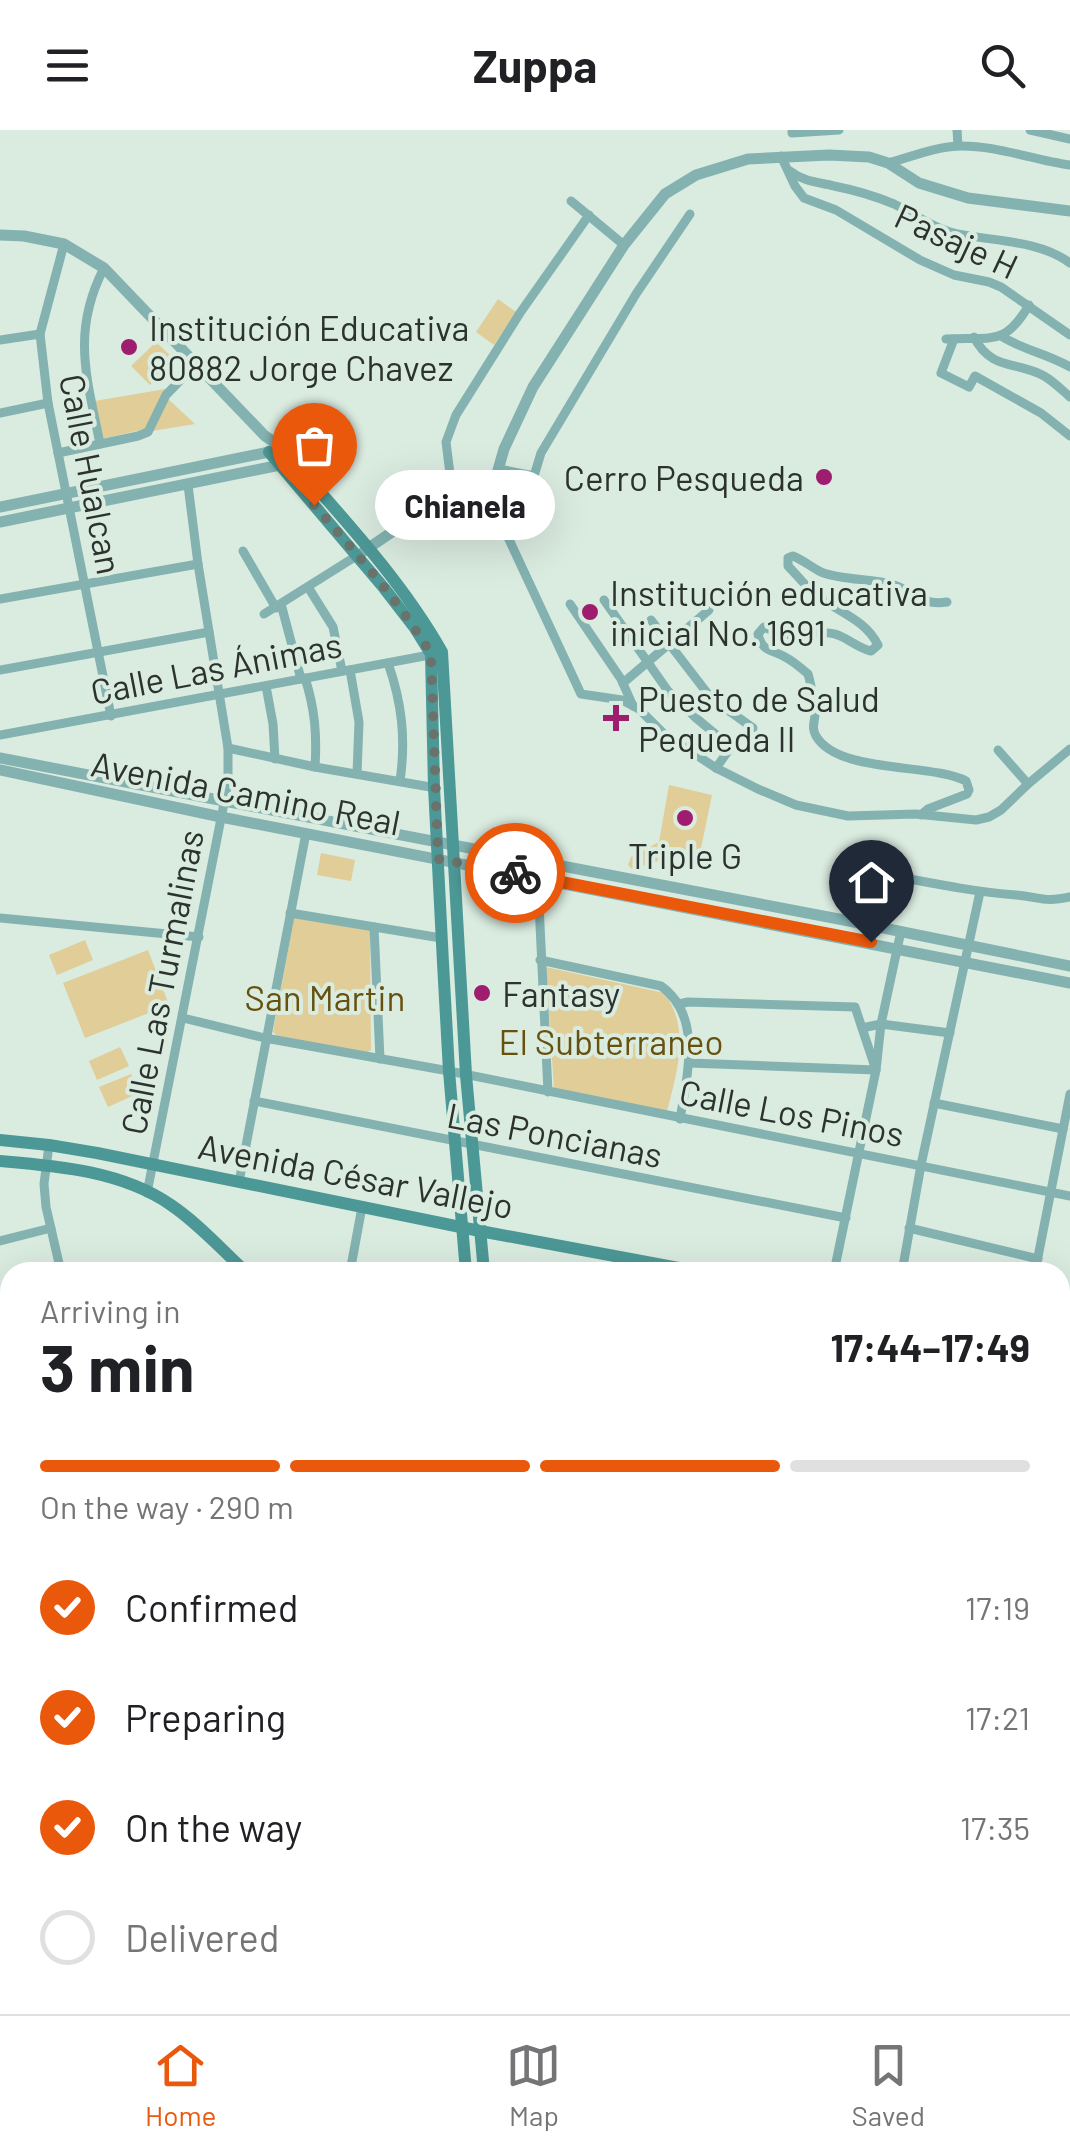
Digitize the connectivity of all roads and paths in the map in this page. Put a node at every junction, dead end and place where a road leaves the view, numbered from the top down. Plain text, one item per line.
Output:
1 (792, 130) edge
2 (839, 130) edge
3 (958, 130) edge
4 (1030, 130) edge
5 (1070, 139) edge
6 (958, 146) junction
7 (782, 156) junction
8 (888, 163) junction
9 (1070, 164) edge
10 (788, 169) junction
11 (571, 201) dead end
12 (1070, 211) edge
13 (690, 214) dead end
14 (588, 215) junction
15 (0, 235) edge
16 (64, 244) junction
17 (624, 245) junction
18 (1070, 263) edge
19 (104, 268) junction
20 (1029, 304) junction
21 (40, 334) junction
22 (1070, 335) edge
23 (1001, 336) junction
24 (974, 338) junction
25 (0, 340) edge
26 (196, 364) junction
27 (1070, 367) edge
28 (1070, 397) edge
29 (48, 403) junction
30 (0, 413) edge
31 (1070, 436) edge
32 (100, 444) junction
33 (274, 449) junction
34 (58, 453) junction
35 (285, 461) junction
36 (498, 473) junction
37 (188, 485) junction
38 (455, 493) junction
39 (66, 494) junction
40 (0, 507) edge
41 (70, 508) junction
42 (0, 522) edge
43 (243, 551) dead end
44 (362, 552) junction
45 (198, 564) junction
46 (84, 582) junction
47 (308, 587) junction
48 (0, 599) edge
49 (604, 600) dead end
50 (946, 602) dead end
51 (570, 604) dead end
52 (278, 606) junction
53 (709, 610) dead end
54 (264, 614) dead end
55 (652, 620) dead end
56 (209, 632) junction
57 (670, 645) junction
58 (99, 652) junction
59 (437, 653) junction
60 (388, 662) junction
61 (648, 664) junction
62 (0, 670) edge
63 (346, 671) junction
64 (303, 679) junction
65 (623, 683) junction
66 (266, 686) junction
67 (220, 694) junction
68 (633, 706) junction
69 (111, 716) junction
70 (753, 728) dead end
71 (0, 735) edge
72 (228, 748) junction
73 (1070, 749) edge
74 (998, 750) dead end
75 (0, 758) edge
76 (276, 759) junction
77 (314, 767) junction
78 (716, 768) junction
79 (0, 770) edge
80 (357, 774) junction
81 (400, 782) junction
82 (1028, 784) junction
83 (434, 787) junction
84 (451, 790) junction
85 (224, 802) junction
86 (921, 814) junction
87 (220, 816) junction
88 (306, 833) junction
89 (437, 842) junction
90 (454, 846) junction
91 (438, 859) junction
92 (456, 862) junction
93 (538, 862) junction
94 (537, 878) junction
95 (980, 892) junction
96 (1070, 897) edge
97 (290, 913) junction
98 (0, 918) edge
99 (849, 921) junction
100 (374, 927) junction
101 (901, 931) junction
102 (199, 937) junction
103 (441, 938) junction
104 (970, 945) junction
105 (898, 948) junction
106 (540, 960) junction
107 (442, 963) junction
108 (460, 963) junction
109 (964, 963) junction
110 (1070, 966) edge
111 (1070, 983) edge
112 (678, 1004) junction
113 (182, 1018) junction
114 (881, 1024) junction
115 (862, 1028) junction
116 (950, 1033) junction
117 (265, 1038) junction
118 (380, 1059) junction
119 (689, 1063) junction
120 (876, 1070) junction
121 (449, 1071) junction
122 (466, 1075) junction
123 (548, 1092) junction
124 (1070, 1094) edge
125 (254, 1101) junction
126 (934, 1104) junction
127 (680, 1119) junction
128 (1063, 1129) junction
129 (0, 1140) edge
130 (455, 1142) junction
131 (49, 1145) junction
132 (472, 1146) junction
133 (859, 1153) junction
134 (0, 1161) edge
135 (154, 1164) junction
136 (46, 1165) junction
137 (920, 1165) junction
138 (238, 1182) junction
139 (148, 1192) junction
140 (1050, 1192) junction
141 (1070, 1196) edge
142 (362, 1207) junction
143 (846, 1218) junction
144 (51, 1228) junction
145 (463, 1228) junction
146 (910, 1228) junction
147 (480, 1231) junction
148 (0, 1241) edge
149 (1038, 1259) junction
150 (59, 1262) edge
151 (235, 1262) edge
152 (352, 1262) edge
153 (465, 1262) edge
154 (483, 1262) edge
155 (646, 1262) edge
156 (836, 1262) edge
157 (904, 1262) edge
158 (1037, 1262) edge

1 - 2 street
3 - 6 street
4 - 5 street
6 - 8 street
6 - 9 street
7 - 8 street
7 - 10 street, Pasaje H
7 - 17 street
8 - 12 street
10 - 18 street
10 - 20 street, Pasaje H
11 - 14 street
13 - 36 street
14 - 17 street
14 - 38 street
15 - 16 street
16 - 19 street
16 - 21 street, Calle Hualcan
17 - 36 street
19 - 26 street
19 - 32 street
20 - 22 street, Pasaje H
20 - 23 street
21 - 25 street
21 - 29 street, Calle Hualcan
23 - 24 street
23 - 27 street
24 - 28 street
24 - 31 street
26 - 32 street
26 - 33 street
29 - 30 street
29 - 34 street, Calle Hualcan
32 - 34 street
33 - 35 main road
33 - 39 street
34 - 39 street, Calle Hualcan
35 - 37 street
35 - 44 main road
36 - 38 street
36 - 68 street
37 - 41 street
37 - 45 street, Calle Las Turmalinas
38 - 44 street
39 - 40 street
39 - 41 street, Calle Hualcan
41 - 42 street
41 - 46 street, Calle Hualcan
43 - 52 street
44 - 47 street
44 - 59 main road
45 - 46 street
45 - 56 street, Calle Las Turmalinas
46 - 48 street
46 - 58 street, Calle Hualcan
47 - 52 street
47 - 63 street
49 - 61 street
50 - 86 street
51 - 65 street
52 - 54 street
52 - 64 street
53 - 57 street
55 - 57 street
56 - 58 street
56 - 67 street, Calle Las Turmalinas
57 - 61 street
57 - 70 street
58 - 62 street
58 - 69 street, Calle Hualcan
59 - 60 street, Calle Las Ánimas
59 - 83 main road
59 - 84 main road
60 - 63 street, Calle Las Ánimas
60 - 81 street
61 - 65 street
61 - 78 street
63 - 64 street, Calle Las Ánimas
63 - 80 street
64 - 66 street, Calle Las Ánimas
64 - 77 street
65 - 68 street
66 - 67 street, Calle Las Ánimas
66 - 76 street
67 - 69 street, Calle Las Ánimas
67 - 72 street, Calle Las Turmalinas
68 - 78 street
69 - 71 street, Calle Las Ánimas
72 - 76 street
72 - 85 street, Calle Las Turmalinas
73 - 82 street
74 - 82 street
75 - 85 street, Avenida Camino Real
76 - 77 street
77 - 80 street
78 - 86 street
79 - 87 street, Avenida Camino Real
80 - 81 street
81 - 83 street
82 - 86 street
83 - 84 street
83 - 89 main road
84 - 90 main road
85 - 87 street, Calle Las Turmalinas
85 - 89 street, Avenida Camino Real
87 - 88 street, Avenida Camino Real
87 - 102 street, Calle Las Turmalinas
88 - 91 street, Avenida Camino Real
88 - 97 street
89 - 90 street, Avenida Camino Real
89 - 91 main road
90 - 92 main road
90 - 93 street, Avenida Camino Real
91 - 92 street, Avenida Camino Real
91 - 103 main road
92 - 94 street, Avenida Camino Real
92 - 108 main road
93 - 94 street
93 - 99 street, Avenida Camino Real
94 - 105 street, Avenida Camino Real
94 - 106 street
95 - 96 street
95 - 99 street
95 - 104 street
97 - 100 street
97 - 117 street
98 - 102 street
99 - 101 street, Avenida Camino Real
100 - 103 street
100 - 118 street
101 - 104 street, Avenida Camino Real
101 - 105 street
102 - 113 street, Calle Las Turmalinas
103 - 107 main road
104 - 109 street
104 - 110 street, Avenida Camino Real
105 - 109 street, Avenida Camino Real
105 - 114 street
106 - 112 street
106 - 123 street
107 - 108 main road
107 - 121 main road
108 - 122 main road
109 - 111 street, Avenida Camino Real
109 - 116 street
112 - 115 street
112 - 119 street
113 - 117 street, Calle Los Pinos
113 - 135 street, Calle Las Turmalinas
114 - 115 street
114 - 116 street
114 - 120 street
115 - 120 street
116 - 126 street
117 - 118 street, Calle Los Pinos
117 - 125 street
118 - 121 street, Calle Los Pinos
119 - 120 street
119 - 127 street
120 - 133 street
121 - 122 street, Calle Los Pinos
121 - 130 main road
122 - 123 street, Calle Los Pinos
122 - 132 main road
123 - 127 street, Calle Los Pinos
124 - 128 street
125 - 130 street, Las Poncianas
125 - 138 street
126 - 128 street
126 - 137 street
127 - 133 street, Calle Los Pinos
128 - 140 street
129 - 131 main road, Avenida César Vallejo
130 - 132 street, Las Poncianas
130 - 145 main road
131 - 135 main road, Avenida César Vallejo
131 - 136 street
132 - 143 street, Las Poncianas
132 - 147 main road
133 - 137 street, Calle Los Pinos
133 - 143 street
134 - 136 main road, Avenida César Vallejo
135 - 138 main road, Avenida César Vallejo
135 - 139 street, Calle Las Turmalinas
136 - 139 main road, Avenida César Vallejo
136 - 144 street
137 - 140 street, Calle Los Pinos
137 - 146 street
138 - 142 main road, Avenida César Vallejo
139 - 151 main road, Avenida César Vallejo
140 - 141 street, Calle Los Pinos
140 - 149 street
142 - 145 main road, Avenida César Vallejo
142 - 152 street
143 - 156 street
144 - 148 street
144 - 150 street
145 - 147 main road, Avenida César Vallejo
145 - 153 main road
146 - 149 street
146 - 157 street
147 - 154 main road
147 - 155 main road, Avenida César Vallejo
149 - 158 street

